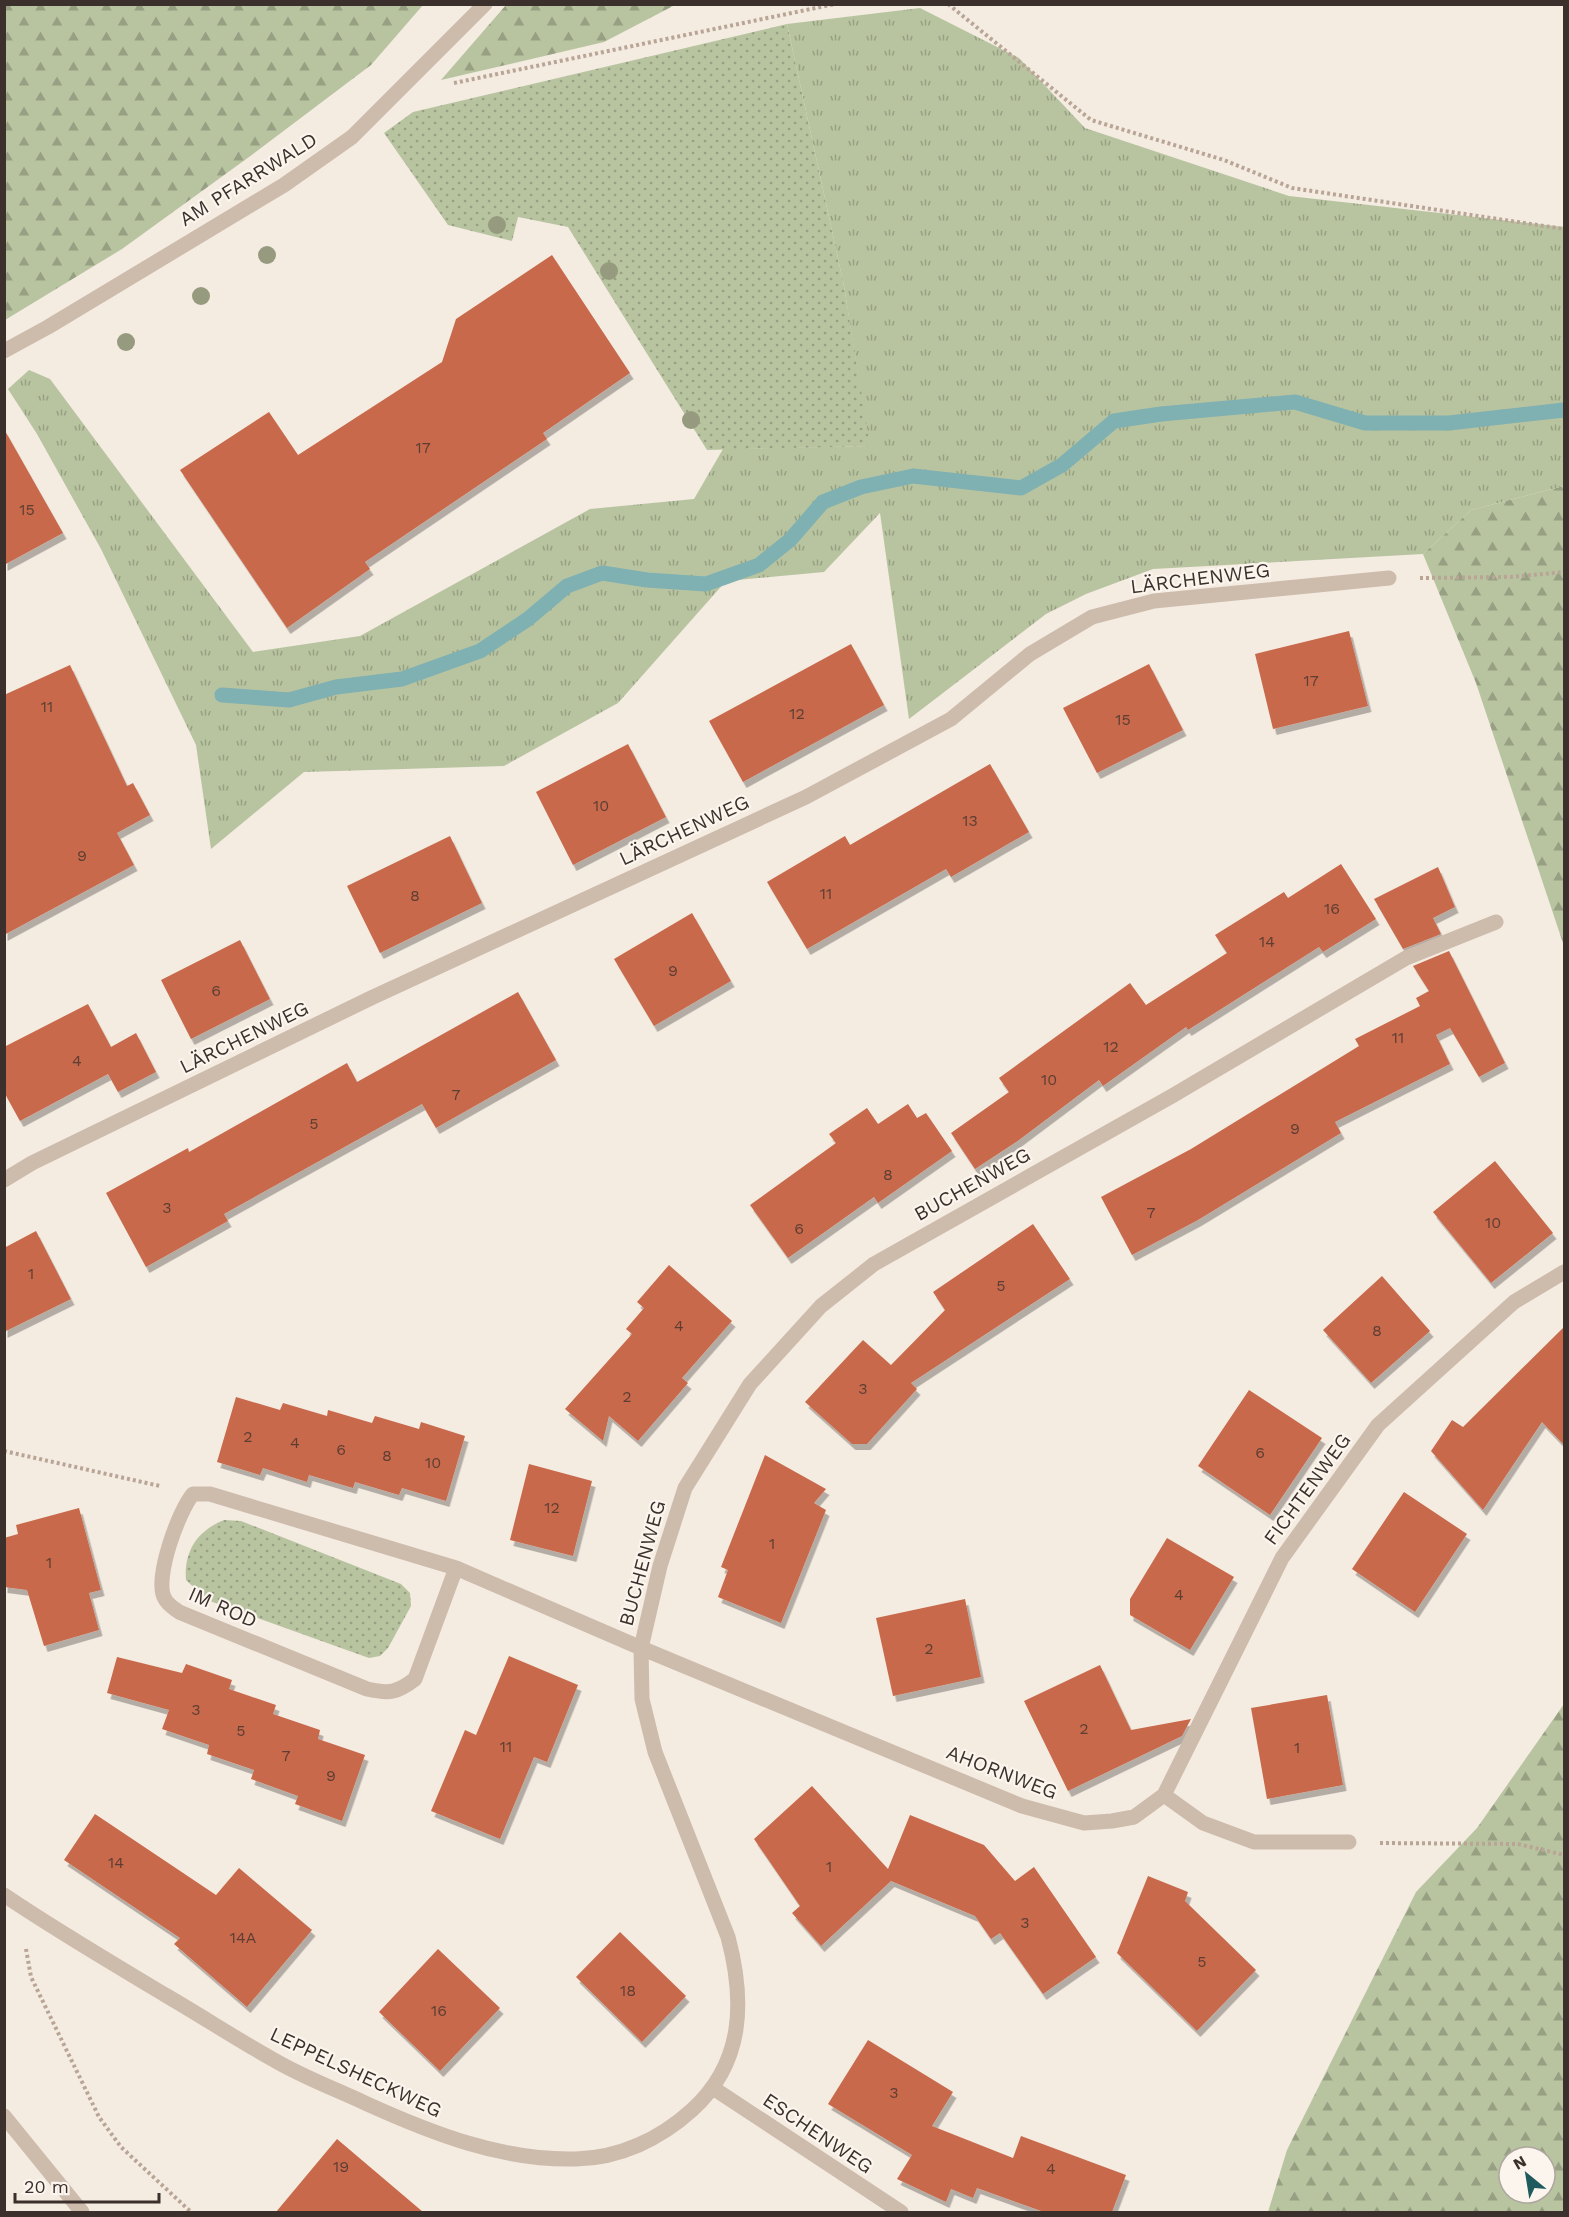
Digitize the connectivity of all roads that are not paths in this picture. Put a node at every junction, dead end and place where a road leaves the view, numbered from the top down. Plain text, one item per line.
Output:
1 (485, 4) edge
2 (4, 351) edge
3 (1389, 578) road end
4 (1496, 922) dead end
5 (4, 1180) edge
6 (1564, 1272) edge
7 (456, 1568) junction
8 (641, 1648) junction
9 (1164, 1795) junction
10 (1349, 1842) road end
11 (4, 1895) edge
12 (713, 2088) junction
13 (4, 2116) edge
14 (82, 2212) edge
15 (901, 2212) edge

1 - 2 street, AM PFARRWALD
3 - 5 street, LÄRCHENWEG
4 - 8 street, BUCHENWEG
6 - 9 street, FICHTENWEG
7 - 7 street, IM ROD
7 - 8 street
8 - 9 street, AHORNWEG
8 - 12 street, LEPPELSHECKWEG
9 - 10 street
11 - 12 street, LEPPELSHECKWEG
12 - 15 street, ESCHENWEG
13 - 14 street

